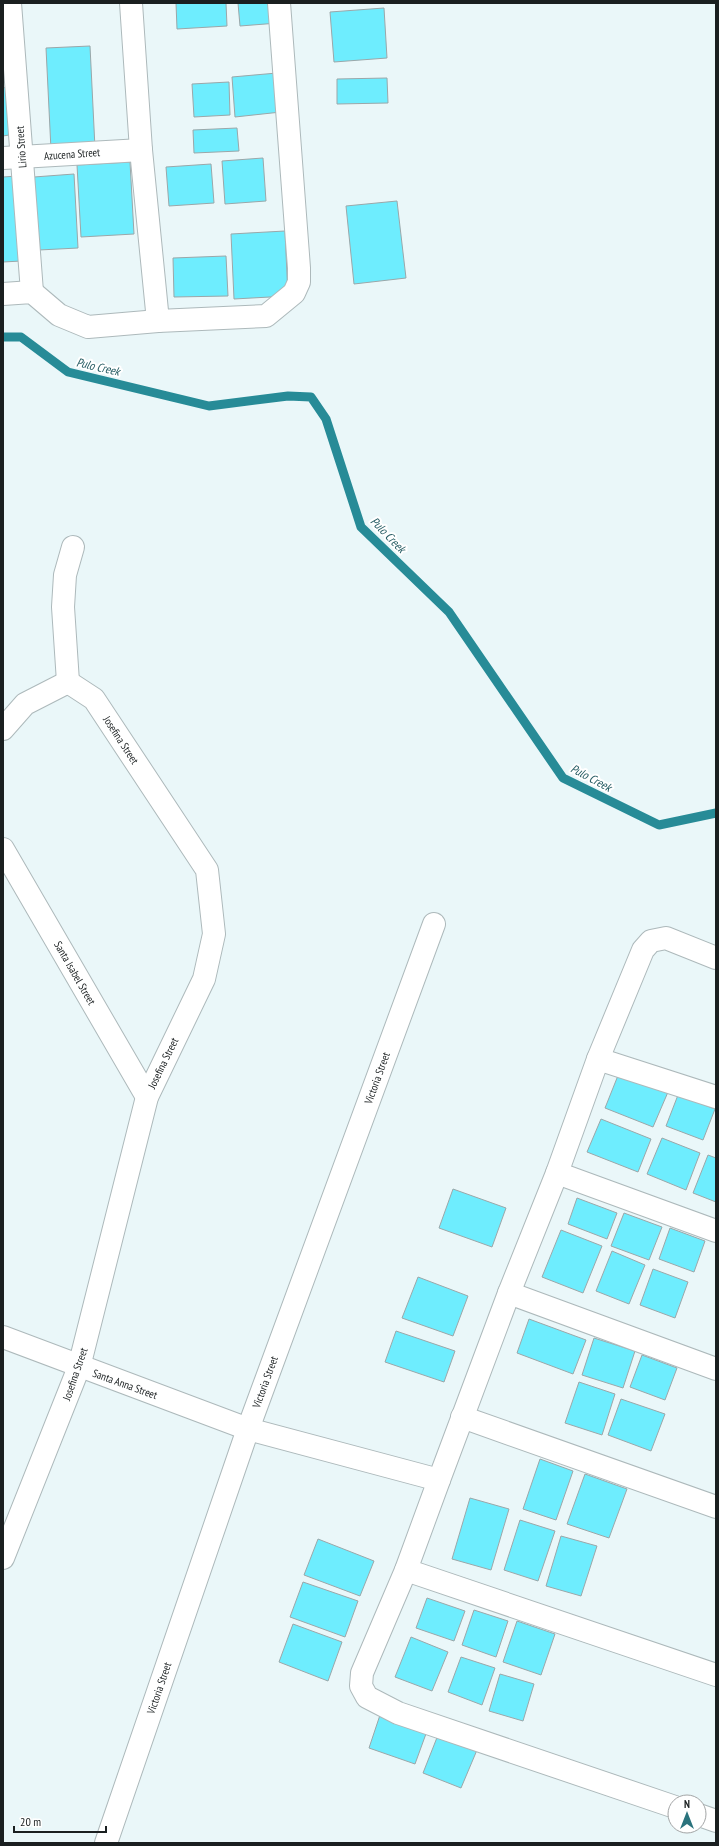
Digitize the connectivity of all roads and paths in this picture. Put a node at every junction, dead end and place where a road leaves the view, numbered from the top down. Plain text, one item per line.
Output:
1 (131, 3) edge
2 (279, 3) edge
3 (8, 10) edge
4 (141, 150) junction
5 (12, 158) edge
6 (32, 292) junction
7 (3, 294) edge
8 (158, 321) junction
9 (73, 547) dead end
10 (68, 682) junction
11 (3, 729) edge
12 (3, 850) edge
13 (434, 924) dead end
14 (716, 958) edge
15 (598, 1059) junction
16 (147, 1097) junction
17 (716, 1097) edge
18 (557, 1173) junction
19 (716, 1231) edge
20 (509, 1293) junction
21 (3, 1337) edge
22 (79, 1367) junction
23 (716, 1369) edge
24 (462, 1416) junction
25 (248, 1429) junction
26 (439, 1480) junction
27 (716, 1507) edge
28 (3, 1558) edge
29 (406, 1570) junction
30 (716, 1675) edge
31 (667, 1804) edge
32 (106, 1843) edge

1 - 4 street
2 - 8 street
3 - 5 street, Lirio Street
4 - 5 street, Azucena Street
4 - 8 street
5 - 6 street, Lirio Street
6 - 7 street
6 - 8 street
9 - 10 street
10 - 11 street
10 - 16 street, Josefina Street
12 - 16 street, Santa Isabel Street
13 - 25 street, Victoria Street
14 - 15 street
15 - 17 street
15 - 18 street
16 - 22 street, Josefina Street
18 - 19 street
18 - 20 street
20 - 23 street
20 - 24 street
21 - 22 street, Santa Anna Street
22 - 25 street, Santa Anna Street
22 - 28 street, Josefina Street
24 - 26 street
24 - 27 street
25 - 26 street, Santa Anna Street
25 - 32 street, Victoria Street
26 - 29 street
29 - 30 street
29 - 31 street

